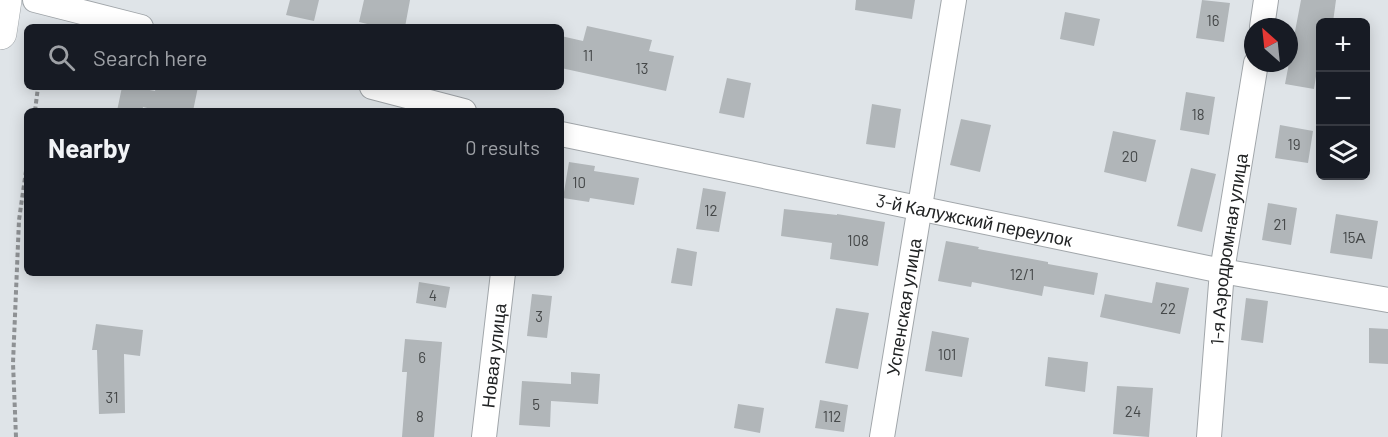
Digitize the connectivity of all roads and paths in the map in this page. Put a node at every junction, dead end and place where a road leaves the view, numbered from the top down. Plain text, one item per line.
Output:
1 (5, 0) edge
2 (35, 0) edge
3 (954, 0) edge
4 (1266, 0) edge
5 (1263, 18) edge
6 (129, 24) edge
7 (0, 33) edge
8 (1255, 72) edge
9 (38, 90) edge
10 (384, 90) edge
11 (35, 108) edge
12 (452, 108) edge
13 (564, 135) edge
14 (24, 185) edge
15 (920, 208) junction
16 (1222, 271) junction
17 (503, 276) edge
18 (1388, 300) edge
19 (16, 437) edge
20 (484, 437) edge
21 (882, 437) edge
22 (1209, 437) edge

1 - 7 main road
2 - 6 street
3 - 15 street, Успенская улица
4 - 5 street
8 - 16 street, 1-я Аэродромная улица
9 - 11 path
10 - 12 street
13 - 15 street, 3-й Калужский переулок
14 - 19 path
15 - 16 street, 3-й Калужский переулок
15 - 21 street, Успенская улица
16 - 18 street, 3-й Калужский переулок
16 - 22 street, 1-я Аэродромная улица
17 - 20 street, Новая улица

